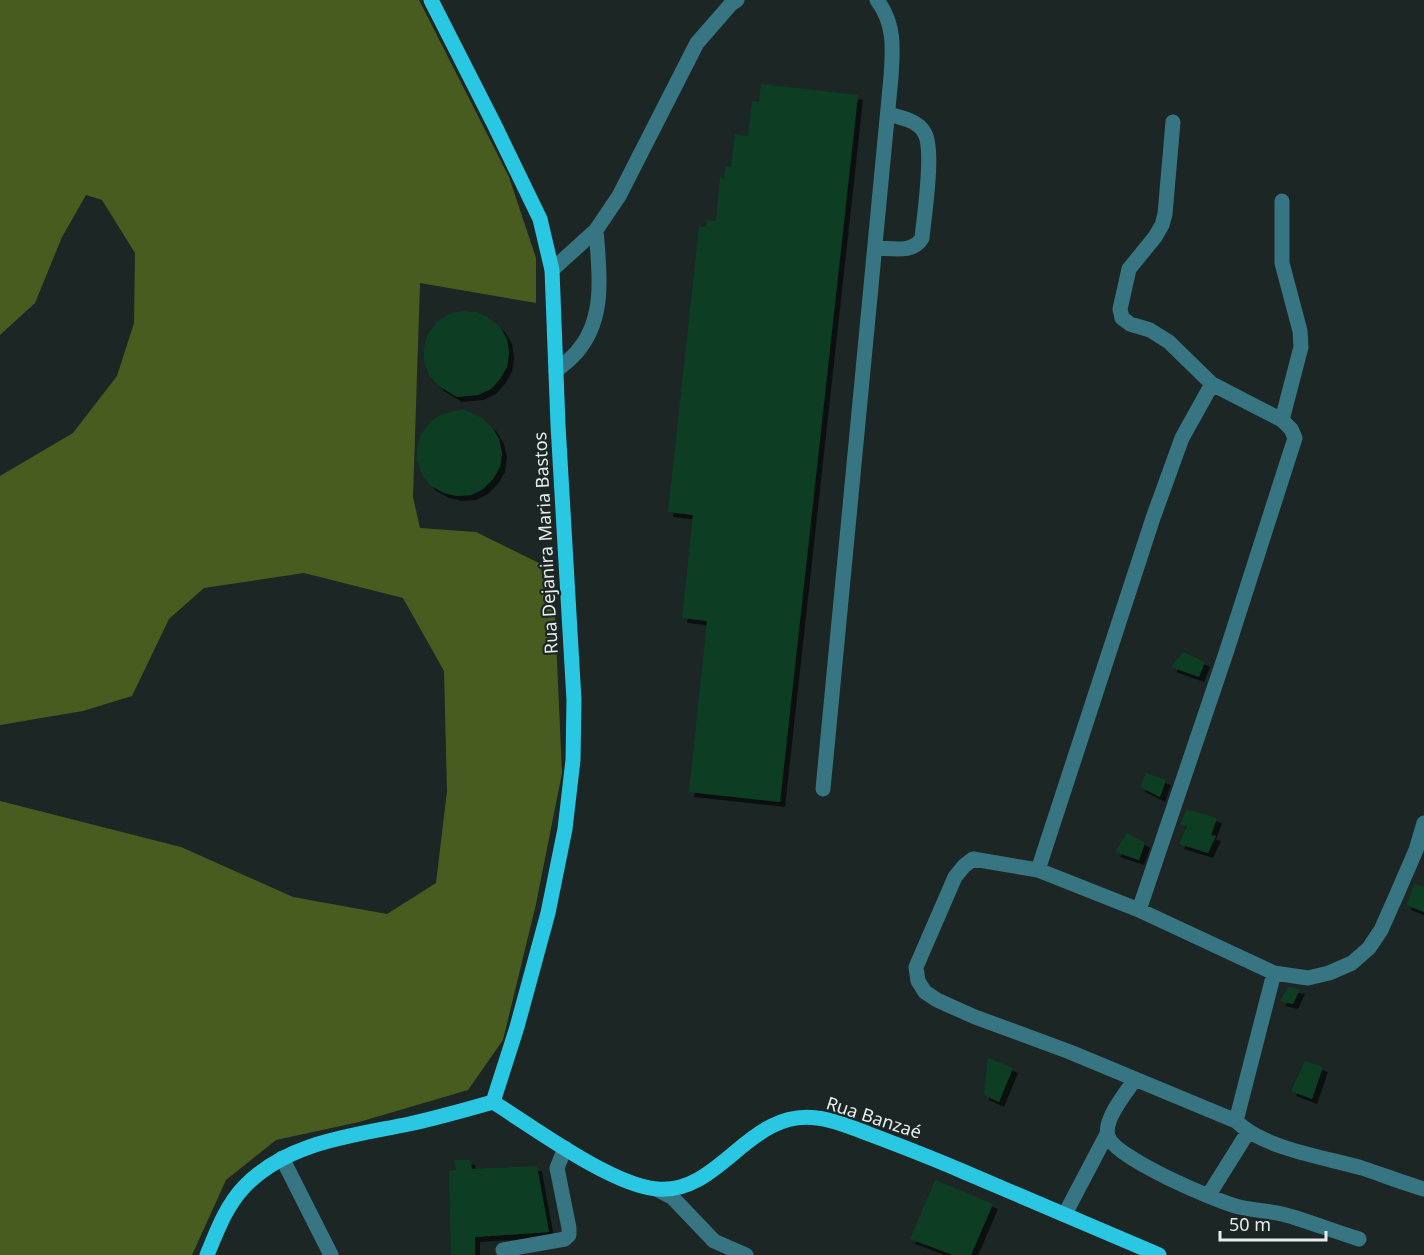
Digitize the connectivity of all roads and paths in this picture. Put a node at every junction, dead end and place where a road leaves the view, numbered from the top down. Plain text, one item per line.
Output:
1 (431, 0) edge
2 (737, 0) edge
3 (877, 0) edge
4 (888, 114) junction
5 (1173, 122) dead end
6 (1282, 201) dead end
7 (596, 230) junction
8 (875, 248) junction
9 (552, 270) junction
10 (556, 371) junction
11 (1212, 384) junction
12 (1282, 420) junction
13 (823, 789) dead end
14 (1424, 823) edge
15 (1420, 852) edge
16 (1038, 870) junction
17 (1139, 910) junction
18 (1274, 973) junction
19 (1135, 1079) junction
20 (493, 1102) junction
21 (1236, 1121) junction
22 (1248, 1132) junction
23 (1107, 1134) junction
24 (565, 1148) junction
25 (282, 1158) junction
26 (1424, 1189) edge
27 (658, 1190) junction
28 (1208, 1196) junction
29 (1065, 1214) junction
30 (1359, 1239) dead end
31 (717, 1248) edge
32 (503, 1250) dead end
33 (207, 1255) edge
34 (331, 1255) edge
35 (746, 1255) edge
36 (1159, 1255) edge

1 - 9 main road, Rua Dejanira Maria Bastos
2 - 7 street
3 - 4 street
4 - 8 street
4 - 8 street
5 - 11 street
6 - 12 street
7 - 9 street
7 - 10 street
8 - 13 street
9 - 10 main road, Rua Dejanira Maria Bastos
10 - 20 main road, Rua Dejanira Maria Bastos
11 - 12 street
11 - 16 street
12 - 17 street
14 - 15 street
15 - 18 street
16 - 17 street
16 - 19 street
17 - 18 street
18 - 21 street
19 - 21 street
19 - 23 street
20 - 24 main road, Rua Banzaé
20 - 25 main road
21 - 22 street
22 - 26 street
22 - 28 street
23 - 28 street
23 - 29 street
24 - 27 main road, Rua Banzaé
24 - 32 street
25 - 33 main road
25 - 34 street
27 - 29 main road, Rua Banzaé
27 - 31 street
28 - 30 street
29 - 36 main road, Rua Banzaé
31 - 35 street

